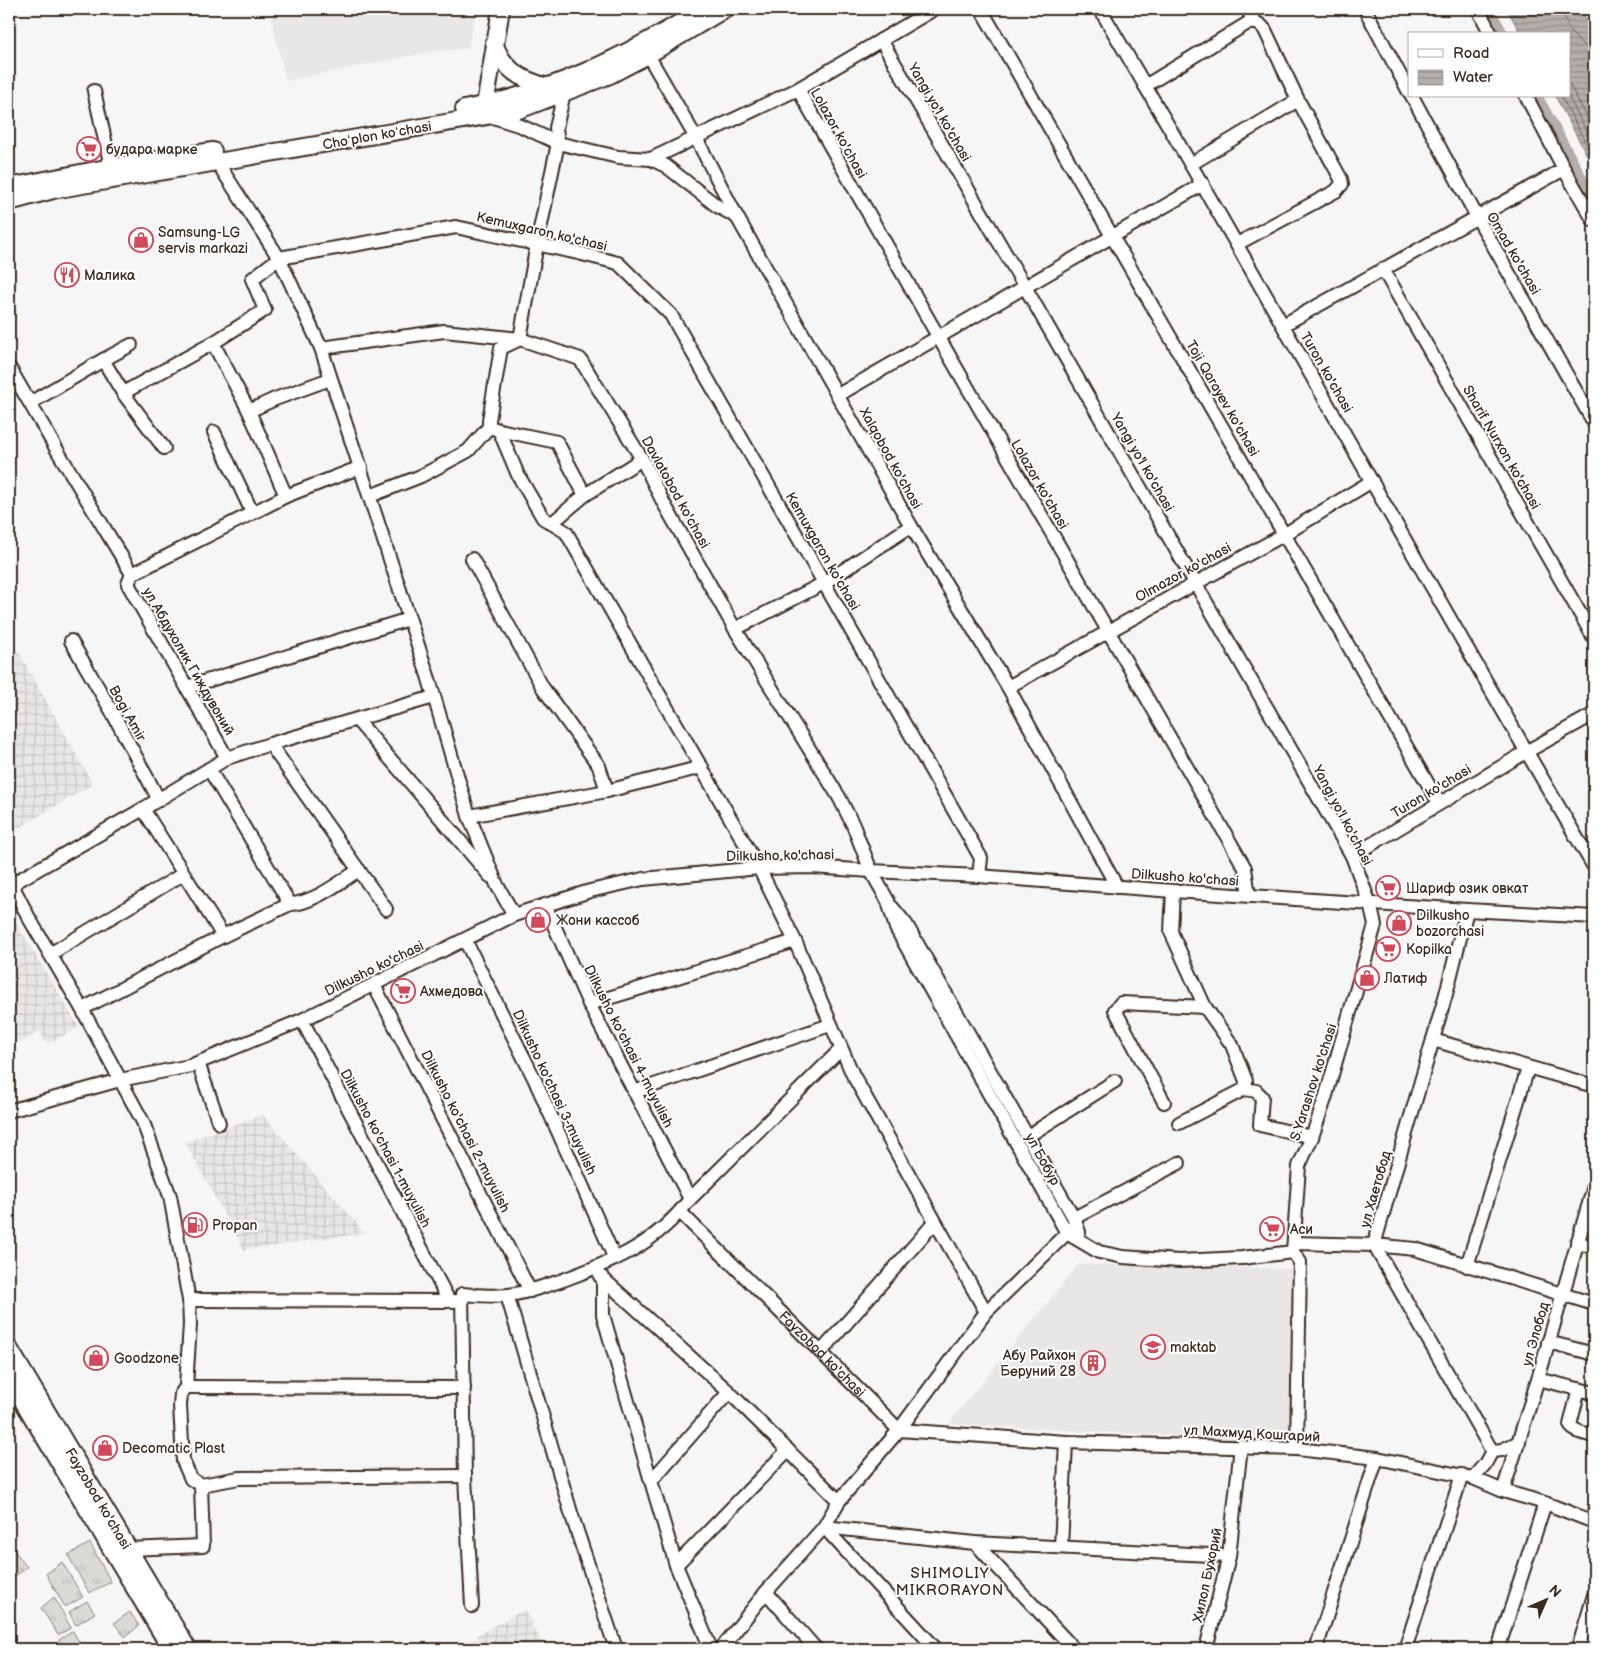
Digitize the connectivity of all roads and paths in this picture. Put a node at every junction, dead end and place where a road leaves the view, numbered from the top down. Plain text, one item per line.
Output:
1 (501, 9) edge
2 (703, 9) edge
3 (725, 9) edge
4 (934, 9) edge
5 (980, 9) edge
6 (1100, 9) edge
7 (1247, 9) edge
8 (1365, 9) edge
9 (1478, 9) edge
10 (1255, 22) junction
11 (1491, 32) edge
12 (881, 40) junction
13 (494, 42) junction
14 (648, 55) junction
15 (1145, 86) junction
16 (548, 87) junction
17 (798, 89) junction
18 (1408, 90) edge
19 (94, 92) dead end
20 (564, 93) junction
21 (1413, 98) edge
22 (1527, 98) edge
23 (1298, 100) junction
24 (487, 111) junction
25 (696, 138) junction
26 (558, 143) junction
27 (651, 159) junction
28 (217, 162) junction
29 (1191, 164) junction
30 (111, 168) junction
31 (1564, 169) junction
32 (1203, 184) junction
33 (9, 187) edge
34 (9, 202) edge
35 (737, 217) junction
36 (1476, 217) junction
37 (1594, 221) edge
38 (1112, 238) junction
39 (537, 244) junction
40 (1237, 244) junction
41 (279, 258) junction
42 (1384, 270) junction
43 (1025, 287) junction
44 (1283, 325) junction
45 (939, 338) junction
46 (520, 339) junction
47 (212, 343) junction
48 (131, 345) dead end
49 (321, 348) junction
50 (102, 360) junction
51 (9, 367) edge
52 (330, 379) junction
53 (123, 393) junction
54 (838, 395) junction
55 (30, 403) junction
56 (249, 411) junction
57 (1594, 423) edge
58 (494, 428) junction
59 (214, 432) dead end
60 (164, 448) dead end
61 (642, 459) junction
62 (361, 467) junction
63 (1372, 481) junction
64 (585, 495) junction
65 (286, 496) junction
66 (370, 496) junction
67 (252, 512) junction
68 (552, 523) junction
69 (912, 526) junction
70 (1285, 534) junction
71 (472, 559) dead end
72 (132, 574) junction
73 (824, 583) junction
74 (1195, 583) junction
75 (409, 619) junction
76 (735, 629) junction
77 (1108, 631) junction
78 (1594, 638) edge
79 (71, 642) dead end
80 (187, 687) junction
81 (1008, 688) junction
82 (434, 697) junction
83 (1594, 714) edge
84 (357, 720) junction
85 (270, 744) junction
86 (1526, 752) junction
87 (227, 758) junction
88 (702, 767) junction
89 (209, 769) junction
90 (607, 791) junction
91 (159, 800) junction
92 (1439, 803) junction
93 (143, 809) junction
94 (468, 816) junction
95 (1352, 856) junction
96 (1594, 867) edge
97 (759, 868) junction
98 (359, 870) junction
99 (871, 871) junction
100 (183, 874) junction
101 (979, 876) junction
102 (10, 882) edge
103 (497, 885) junction
104 (1117, 887) junction
105 (1173, 891) junction
106 (1249, 896) junction
107 (888, 901) junction
108 (290, 904) junction
109 (1370, 904) junction
110 (545, 905) junction
111 (386, 909) dead end
112 (1467, 910) junction
113 (514, 915) junction
114 (1594, 917) edge
115 (223, 936) junction
116 (465, 940) junction
117 (795, 941) junction
118 (50, 954) junction
119 (374, 984) junction
120 (589, 1004) junction
121 (1205, 1008) junction
122 (82, 1009) junction
123 (302, 1020) junction
124 (830, 1026) junction
125 (1433, 1040) junction
126 (841, 1049) junction
127 (198, 1063) junction
128 (1528, 1068) junction
129 (120, 1080) junction
130 (1115, 1081) dead end
131 (1594, 1086) edge
132 (1245, 1089) junction
133 (634, 1092) junction
134 (1164, 1102) dead end
135 (9, 1111) edge
136 (219, 1123) dead end
137 (1179, 1123) dead end
138 (1028, 1136) junction
139 (1312, 1137) junction
140 (1179, 1164) dead end
141 (1594, 1186) edge
142 (690, 1199) junction
143 (680, 1212) junction
144 (935, 1222) junction
145 (1072, 1225) junction
146 (1577, 1242) junction
147 (1374, 1245) junction
148 (1294, 1248) junction
149 (1594, 1248) edge
150 (615, 1259) junction
151 (1467, 1266) junction
152 (593, 1269) junction
153 (603, 1278) junction
154 (530, 1291) junction
155 (1562, 1294) junction
156 (507, 1295) junction
157 (451, 1297) junction
158 (189, 1300) junction
159 (1594, 1304) edge
160 (986, 1312) junction
161 (1548, 1342) junction
162 (9, 1348) edge
163 (821, 1352) junction
164 (1594, 1354) edge
165 (9, 1378) edge
166 (1538, 1379) junction
167 (186, 1386) junction
168 (464, 1388) junction
169 (1580, 1389) junction
170 (729, 1392) junction
171 (1594, 1393) edge
172 (899, 1430) junction
173 (1594, 1436) edge
174 (1066, 1442) junction
175 (1519, 1442) junction
176 (1241, 1446) junction
177 (1296, 1449) junction
178 (788, 1450) junction
179 (1492, 1451) junction
180 (1377, 1458) junction
181 (465, 1476) junction
182 (1467, 1476) junction
183 (651, 1481) junction
184 (201, 1485) junction
185 (1503, 1491) junction
186 (839, 1501) junction
187 (1545, 1503) junction
188 (1594, 1522) edge
189 (824, 1527) junction
190 (975, 1543) junction
191 (1061, 1547) junction
192 (128, 1549) junction
193 (1229, 1556) junction
194 (676, 1565) junction
195 (766, 1592) junction
196 (1594, 1595) edge
197 (472, 1606) dead end
198 (171, 1649) edge
199 (188, 1649) edge
200 (616, 1649) edge
201 (711, 1649) edge
202 (721, 1649) edge
203 (816, 1649) edge
204 (936, 1649) edge
205 (1074, 1649) edge
206 (1206, 1649) edge
207 (1316, 1649) edge
208 (1405, 1649) edge
209 (1498, 1649) edge
210 (1578, 1649) edge

1 - 13 main road
2 - 16 main road, Choʻplon koʻchasi
3 - 14 main road, Choʻplon koʻchasi
4 - 12 street, Lolazor ko'chasi
5 - 38 street, Toji Qarayev ko'chasi
6 - 15 street, Turon ko'chasi
7 - 10 street
8 - 18 street
9 - 11 street
10 - 15 street
10 - 23 street
12 - 17 street, Lolazor ko'chasi
12 - 43 street, Yangi yo'l ko'chasi
13 - 16 main road
13 - 24 main road
14 - 20 main road, Choʻplon koʻchasi
14 - 25 street, Xalqobod ko'chasi
15 - 29 street, Turon ko'chasi
16 - 24 main road, Choʻplon koʻchasi
17 - 25 street, Lolazor ko'chasi
17 - 45 street, Lolazor ko'chasi
19 - 30 street
20 - 24 main road, Choʻplon koʻchasi
20 - 26 street
21 - 36 street, Omad ko'chasi
22 - 31 street
23 - 29 street
23 - 40 street
24 - 26 street
24 - 28 main road, Choʻplon koʻchasi
24 - 30 main road, Choʻplon koʻchasi
25 - 27 street
25 - 35 street, Xalqobod ko'chasi
26 - 27 street
26 - 39 street
27 - 35 street
28 - 34 main road, Choʻplon koʻchasi
28 - 41 street
29 - 32 street, Turon ko'chasi
30 - 33 main road, Choʻplon koʻchasi
31 - 36 street
31 - 37 street
32 - 38 street
32 - 40 street, Turon ko'chasi
35 - 54 street, Xalqobod ko'chasi
36 - 42 street
36 - 57 street, Omad ko'chasi
38 - 43 street
38 - 70 street, Toji Qarayev ko'chasi
39 - 41 street, Kemuxgaron ko'chasi
39 - 46 street
39 - 73 street, Kemuxgaron ko'chasi
40 - 44 street, Turon ko'chasi
41 - 47 street, Kemuxgaron ko'chasi
41 - 49 street
42 - 44 street
42 - 78 street, Sharif Nurxon ko'chasi
43 - 45 street
43 - 74 street, Yangi yo'l ko'chasi
44 - 63 street, Turon ko'chasi
45 - 54 street
45 - 77 street, Lolazor ko'chasi
46 - 49 street, Davlatobod ko'chasi
46 - 58 street
46 - 61 street, Davlatobod ko'chasi
47 - 53 street, Kemuxgaron ko'chasi
47 - 56 street
48 - 50 street
49 - 52 street
50 - 53 street
50 - 55 street
51 - 55 street, ул Абдухолик Гиждувоний
52 - 56 street
52 - 62 street
53 - 60 street
54 - 69 street, Xalqobod ko'chasi
55 - 72 street, ул Абдухолик Гиждувоний
56 - 65 street
58 - 64 street
58 - 66 street
58 - 68 street
59 - 67 street
61 - 64 street
61 - 76 street, Davlatobod ko'chasi
62 - 65 street
62 - 66 street
63 - 70 street, Olmazor ko'chasi
63 - 86 street, Turon ko'chasi
64 - 68 street
65 - 67 street
66 - 75 street
67 - 72 street
68 - 88 street
69 - 73 street
69 - 81 street, Xalqobod ko'chasi
70 - 74 street, Olmazor ko'chasi
70 - 92 street, Toji Qarayev ko'chasi
71 - 90 street
72 - 80 street, ул Абдухолик Гиждувоний
73 - 76 street
73 - 101 street, Kemuxgaron ko'chasi
74 - 77 street, Olmazor ko'chasi
74 - 95 street, Yangi yo'l ko'chasi
75 - 80 street
75 - 82 street
76 - 99 street, Davlatobod ko'chasi
77 - 81 street, Olmazor ko'chasi
77 - 106 street, Lolazor ko'chasi
79 - 91 street
80 - 87 street, ул Абдухолик Гиждувоний
81 - 104 street, Xalqobod ko'chasi
82 - 84 street, ул Абдухолик Гиждувоний
82 - 94 street
83 - 86 street, Turon ko'chasi
84 - 85 street, ул Абдухолик Гиждувоний
84 - 103 street
85 - 87 street, ул Абдухолик Гиждувоний
85 - 98 street
86 - 92 street, Turon ko'chasi
86 - 96 street, Turon ko'chasi
87 - 89 street
88 - 90 street
88 - 97 street
89 - 91 street
89 - 108 street
90 - 94 street
91 - 93 street
92 - 95 street, Turon ko'chasi
93 - 100 street
93 - 102 street
94 - 103 street
95 - 109 street, Yangi yo'l ko'chasi
97 - 99 street, Dilkusho ko'chasi
97 - 110 street, Dilkusho ko'chasi
97 - 117 street
98 - 108 street
98 - 111 street
99 - 101 street, Dilkusho ko'chasi
99 - 107 street, ул Бобур
100 - 115 street
100 - 118 street
101 - 104 street, Dilkusho ko'chasi
102 - 118 street
103 - 113 street
104 - 105 street, Dilkusho ko'chasi
105 - 106 street, Dilkusho ko'chasi
105 - 121 street
106 - 109 street, Dilkusho ko'chasi
107 - 138 street
107 - 145 street, ул Бобур
108 - 115 street
109 - 112 street, Dilkusho ko'chasi
109 - 139 street, S.Yarashov ko'chasi
110 - 113 street, Dilkusho ko'chasi
110 - 120 street, Dilkusho ko'chasi 4-muyulish
112 - 114 street, Dilkusho ko'chasi
112 - 125 street, ул Хаетобод
113 - 116 street, Dilkusho ko'chasi
115 - 122 street
116 - 119 street, Dilkusho ko'chasi
116 - 150 street, Dilkusho ko'chasi 3-muyulish
117 - 120 street
117 - 124 street
118 - 122 street
119 - 123 street, Dilkusho ko'chasi
119 - 154 street, Dilkusho ko'chasi 2-muyulish
120 - 133 street, Dilkusho ko'chasi 4-muyulish
121 - 132 street
121 - 134 street
122 - 129 street
123 - 127 street, Dilkusho ko'chasi
123 - 157 street, Dilkusho ko'chasi 1-muyulish
124 - 126 street
124 - 133 street
125 - 128 street
125 - 147 street, ул Хаетобод
126 - 142 street
126 - 144 street
127 - 129 street, Dilkusho ko'chasi
127 - 136 street
128 - 131 street
128 - 151 street
129 - 135 street, Dilkusho ko'chasi
129 - 158 street
130 - 138 street
132 - 137 street
132 - 139 street
133 - 142 street, Dilkusho ko'chasi 4-muyulish
138 - 145 street
139 - 148 street, S.Yarashov ko'chasi
140 - 145 street
141 - 146 street, ул Элобод
142 - 143 street
143 - 150 street
143 - 163 street, Fayzobod ko'chasi
144 - 160 street
144 - 163 street
145 - 148 street
145 - 160 street
146 - 149 street
146 - 155 street, ул Элобод
147 - 148 street
147 - 151 street
147 - 179 street, ул Хаетобод
148 - 177 street, S.Yarashov ko'chasi
150 - 152 street
151 - 155 street
152 - 153 street
152 - 154 street
153 - 170 street
153 - 183 street
154 - 156 street
155 - 159 street
155 - 161 street, ул Элобод
156 - 157 street
156 - 200 street
157 - 158 street
157 - 168 street
158 - 167 street
160 - 172 street
161 - 164 street
161 - 166 street, ул Элобод
162 - 192 main road, Fayzobod ko'chasi
163 - 172 street, Fayzobod ko'chasi
165 - 198 main road, Fayzobod ko'chasi
166 - 169 street
166 - 175 street, ул Элобод
167 - 168 street
167 - 184 street
168 - 181 street
169 - 171 street
169 - 173 street
170 - 178 street
170 - 183 street
172 - 174 street, ул Махмуд Кошгарий
172 - 186 street
174 - 176 street, ул Махмуд Кошгарий
174 - 191 street
175 - 179 street
175 - 185 street, ул Элобод
176 - 177 street, ул Махмуд Кошгарий
176 - 193 street, Хилол Бухорий
177 - 180 street, ул Махмуд Кошгарий
178 - 186 street
178 - 194 street
179 - 182 street
180 - 182 street, ул Махмуд Кошгарий
180 - 207 street
181 - 184 street
181 - 197 street
182 - 185 street, ул Махмуд Кошгарий
182 - 208 street
183 - 194 street
184 - 192 street
185 - 187 street, ул Махмуд Кошгарий
186 - 189 street
187 - 188 street, ул Махмуд Кошгарий
187 - 209 street
189 - 190 street
189 - 195 street
189 - 204 street
190 - 191 street
190 - 205 street
191 - 193 street
192 - 199 main road, Fayzobod ko'chasi
193 - 206 street, Хилол Бухорий
194 - 201 street
195 - 202 street
195 - 203 street
196 - 210 street

